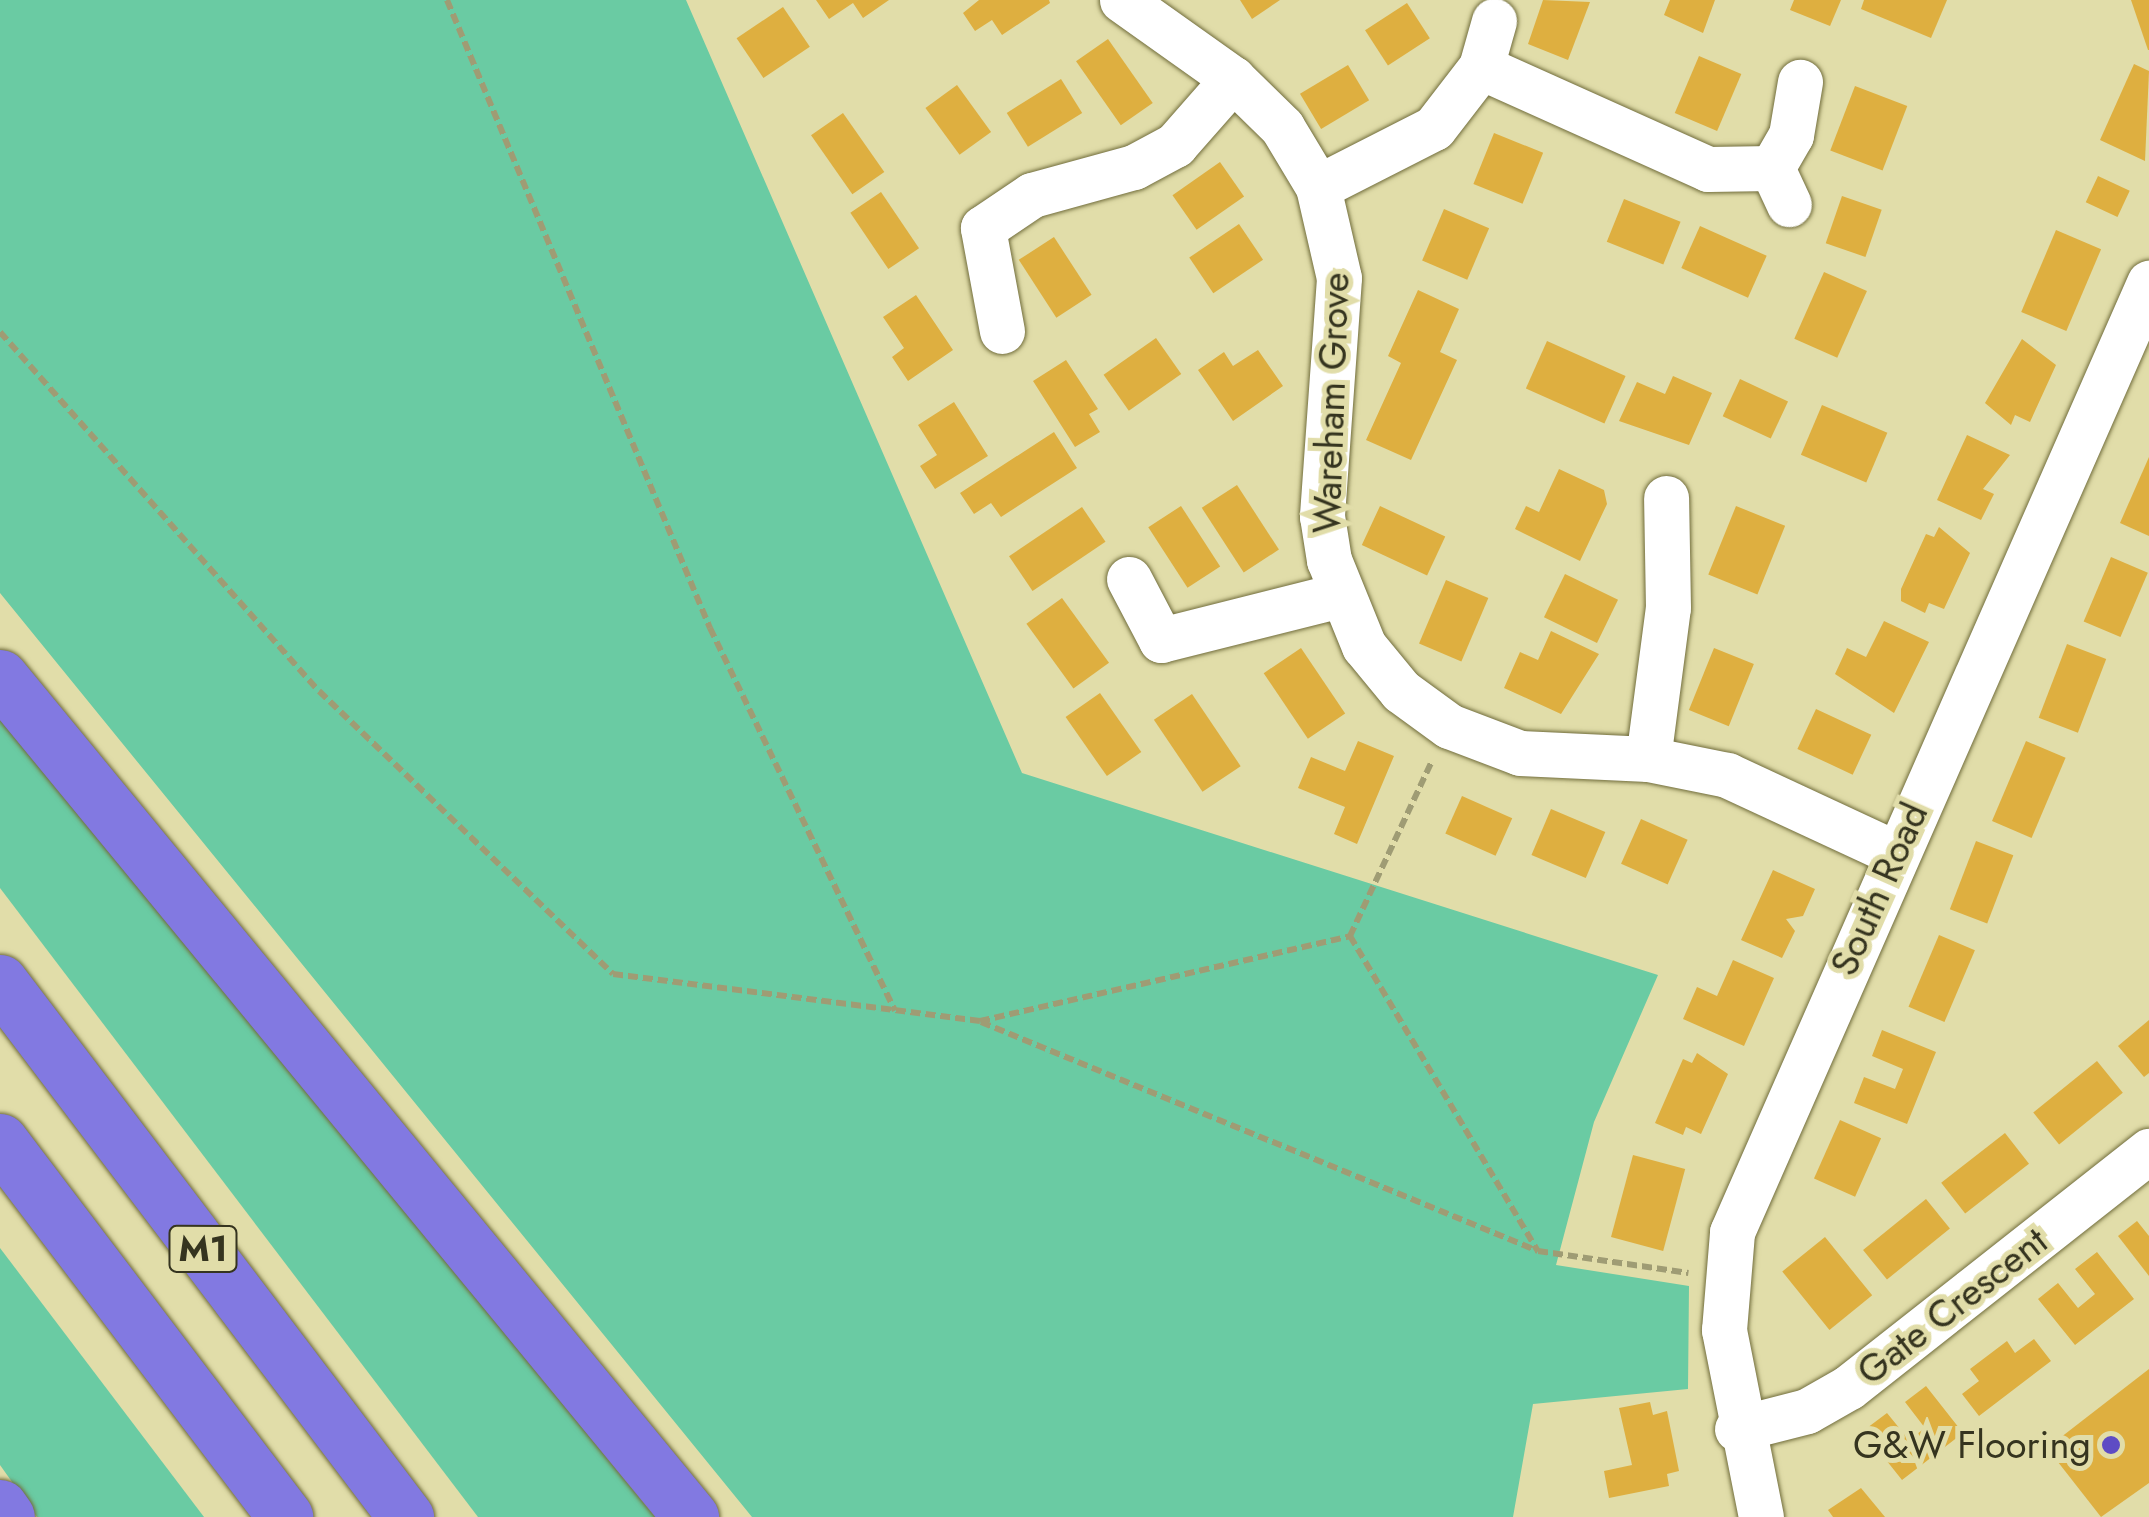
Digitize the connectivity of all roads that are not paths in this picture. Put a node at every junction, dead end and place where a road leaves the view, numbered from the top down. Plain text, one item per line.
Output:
1 (1122, 0) edge
2 (1494, 21) dead end
3 (1481, 67) junction
4 (1232, 79) junction
5 (1800, 82) dead end
6 (1318, 187) junction
7 (2149, 284) edge
8 (1002, 330) dead end
9 (2136, 348) edge
10 (1666, 498) dead end
11 (1129, 579) dead end
12 (1340, 595) junction
13 (0, 676) edge
14 (1648, 759) junction
15 (1895, 852) junction
16 (0, 982) edge
17 (0, 1141) edge
18 (2149, 1150) edge
19 (1737, 1429) junction
20 (0, 1507) edge
21 (7, 1517) edge
22 (285, 1517) edge
23 (406, 1517) edge
24 (691, 1517) edge
25 (1761, 1517) edge

1 - 4 street, Wareham Grove
2 - 3 street
3 - 5 street
3 - 6 street
4 - 6 street, Wareham Grove
4 - 8 street
6 - 12 street, Wareham Grove
7 - 9 street, South Road
9 - 15 street, South Road
10 - 14 street
11 - 12 street
12 - 14 street, Wareham Grove
13 - 24 highway
14 - 15 street, Wareham Grove
15 - 19 street, South Road
16 - 23 highway, M1
17 - 22 highway, M1
18 - 19 street, Gate Crescent
19 - 25 street, South Road
20 - 21 highway

